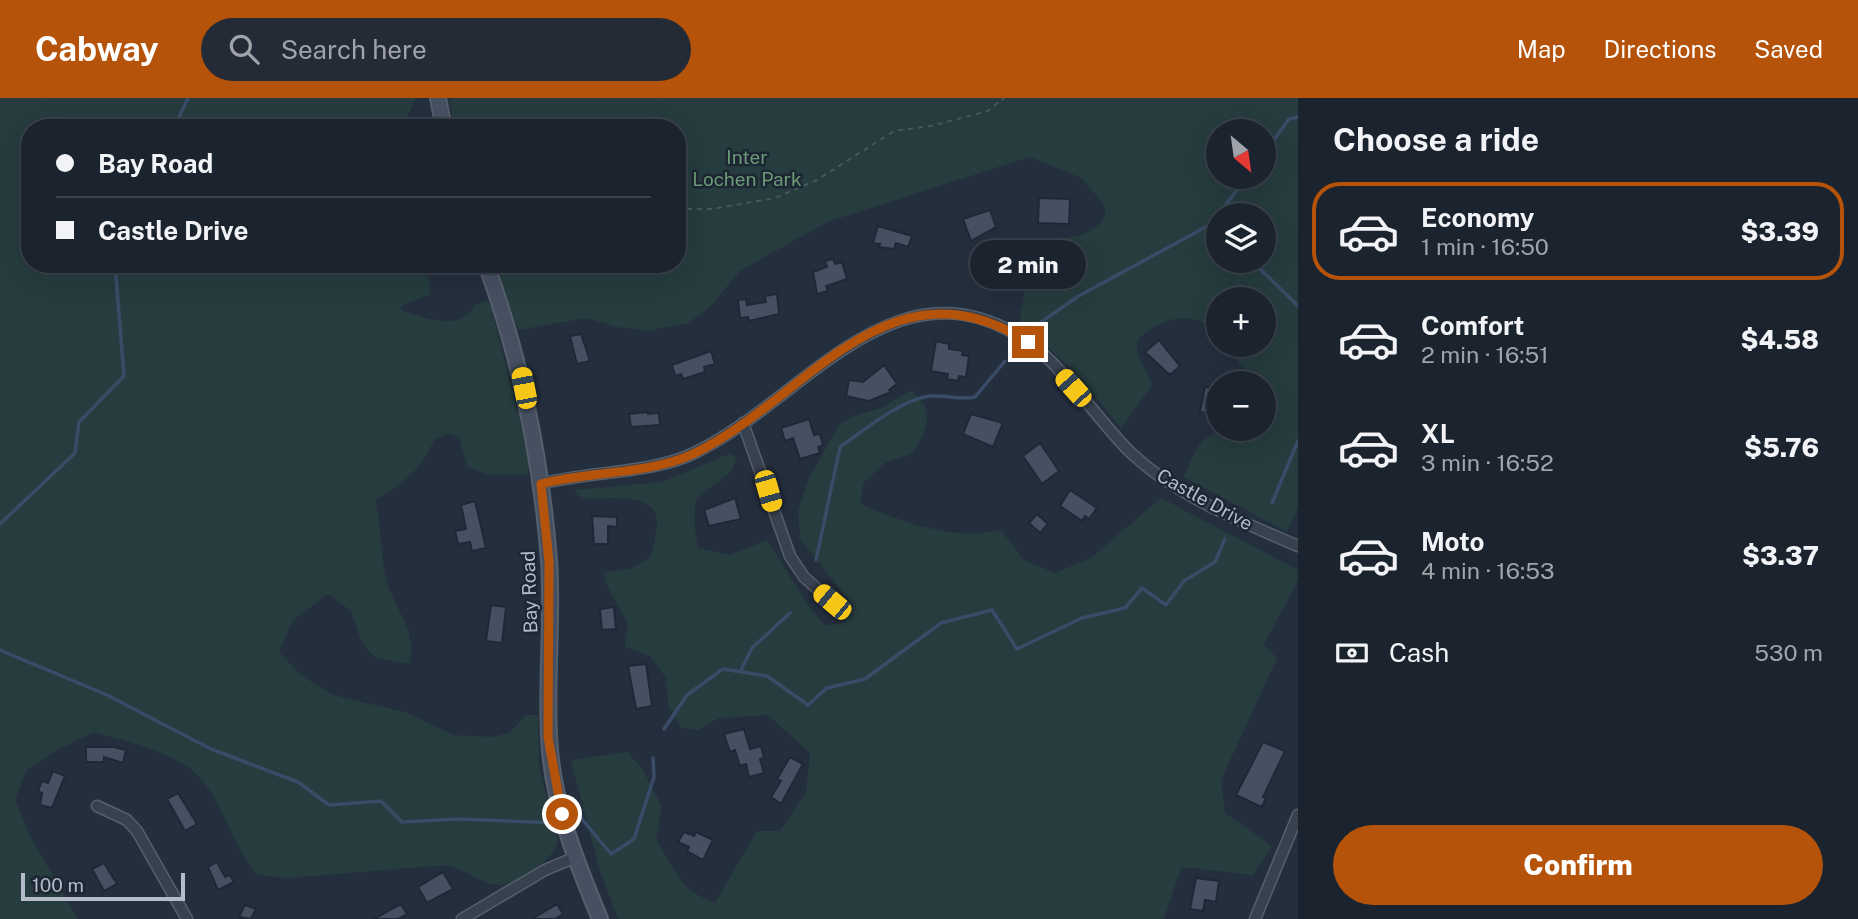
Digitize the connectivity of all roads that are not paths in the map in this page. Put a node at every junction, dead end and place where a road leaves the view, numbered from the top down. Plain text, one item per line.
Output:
1 (438, 99) edge
2 (442, 119) edge
3 (489, 273) edge
4 (743, 423) junction
5 (541, 484) junction
6 (1298, 546) edge
7 (832, 602) dead end
8 (97, 806) dead end
9 (1298, 815) edge
10 (576, 857) junction
11 (187, 919) edge
12 (462, 919) edge
13 (600, 919) edge
14 (1255, 919) edge

1 - 2 main road
3 - 5 main road, Bay Road
4 - 5 street, Castle Drive
4 - 6 street, Castle Drive
4 - 7 street
5 - 10 main road, Bay Road
8 - 11 street
9 - 14 street
10 - 12 street
10 - 13 main road, Bay Road

